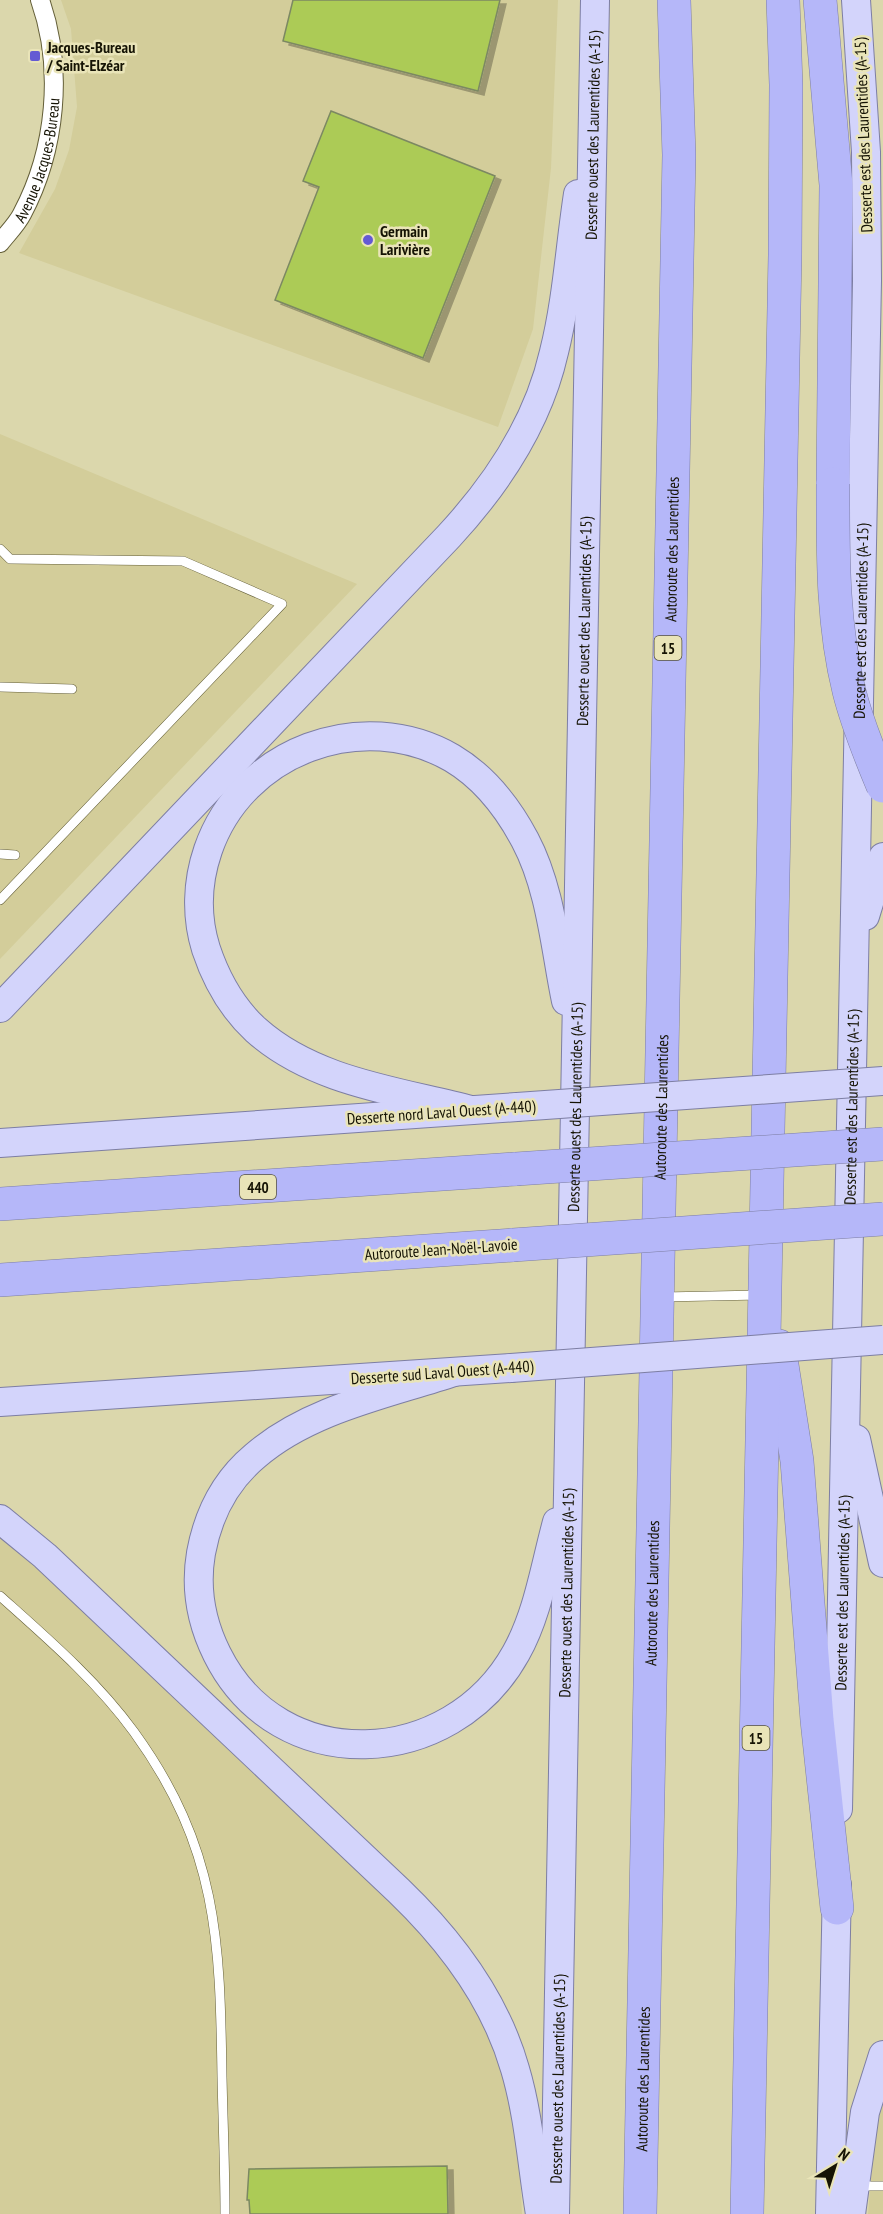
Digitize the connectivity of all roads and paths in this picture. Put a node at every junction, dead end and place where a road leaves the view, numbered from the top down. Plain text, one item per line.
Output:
1 (40, 0) edge
2 (596, 0) edge
3 (674, 0) edge
4 (783, 0) edge
5 (820, 0) edge
6 (856, 0) edge
7 (595, 73) junction
8 (0, 243) edge
9 (867, 281) junction
10 (883, 339) edge
11 (0, 549) edge
12 (0, 687) edge
13 (72, 688) dead end
14 (883, 786) edge
15 (0, 854) edge
16 (15, 855) dead end
17 (883, 858) edge
18 (0, 900) edge
19 (855, 949) junction
20 (0, 1008) edge
21 (576, 1053) junction
22 (883, 1081) edge
23 (471, 1110) junction
24 (0, 1143) edge
25 (883, 1144) edge
26 (0, 1204) edge
27 (883, 1219) edge
28 (0, 1280) edge
29 (768, 1295) junction
30 (657, 1297) junction
31 (883, 1340) edge
32 (454, 1372) junction
33 (0, 1402) edge
34 (848, 1402) junction
35 (569, 1477) junction
36 (0, 1519) edge
37 (883, 1563) edge
38 (0, 1596) edge
39 (837, 1908) junction
40 (883, 2055) edge
41 (855, 2186) junction
42 (883, 2186) edge
43 (225, 2214) edge
44 (540, 2214) edge
45 (555, 2214) edge
46 (640, 2214) edge
47 (747, 2214) edge
48 (831, 2214) edge
49 (851, 2214) edge

1 - 8 street, Avenue Jacques-Bureau
2 - 7 main road, Desserte ouest des Laurentides (A-15)
3 - 30 highway, Autoroute des Laurentides / 15
4 - 29 highway
5 - 14 highway, bridge
6 - 9 main road, Desserte est des Laurentides (A-15)
7 - 20 main road
7 - 21 main road, Desserte ouest des Laurentides (A-15)
9 - 10 main road
9 - 19 main road, Desserte est des Laurentides (A-15)
11 - 18 lane
12 - 13 lane
15 - 16 lane
17 - 19 main road
19 - 34 main road, Desserte est des Laurentides (A-15)
21 - 23 main road
21 - 35 main road, Desserte ouest des Laurentides (A-15)
22 - 23 main road, Desserte nord Laval Ouest (A-440), bridge
23 - 24 main road, Desserte nord Laval Ouest (A-440)
25 - 26 highway, 440, bridge
27 - 28 highway, Autoroute Jean-Noël-Lavoie, bridge
29 - 30 lane
29 - 39 highway
29 - 47 highway, 15
30 - 46 highway, Autoroute des Laurentides / 15
31 - 32 main road, Desserte sud Laval Ouest (A-440), bridge
32 - 33 main road, Desserte sud Laval Ouest (A-440)
32 - 35 main road
34 - 37 main road
34 - 39 main road, Desserte est des Laurentides (A-15)
35 - 45 main road, Desserte ouest des Laurentides (A-15)
36 - 44 main road
38 - 43 lane
39 - 48 main road, Desserte est des Laurentides (A-15)
40 - 41 main road
41 - 42 lane
41 - 49 main road

